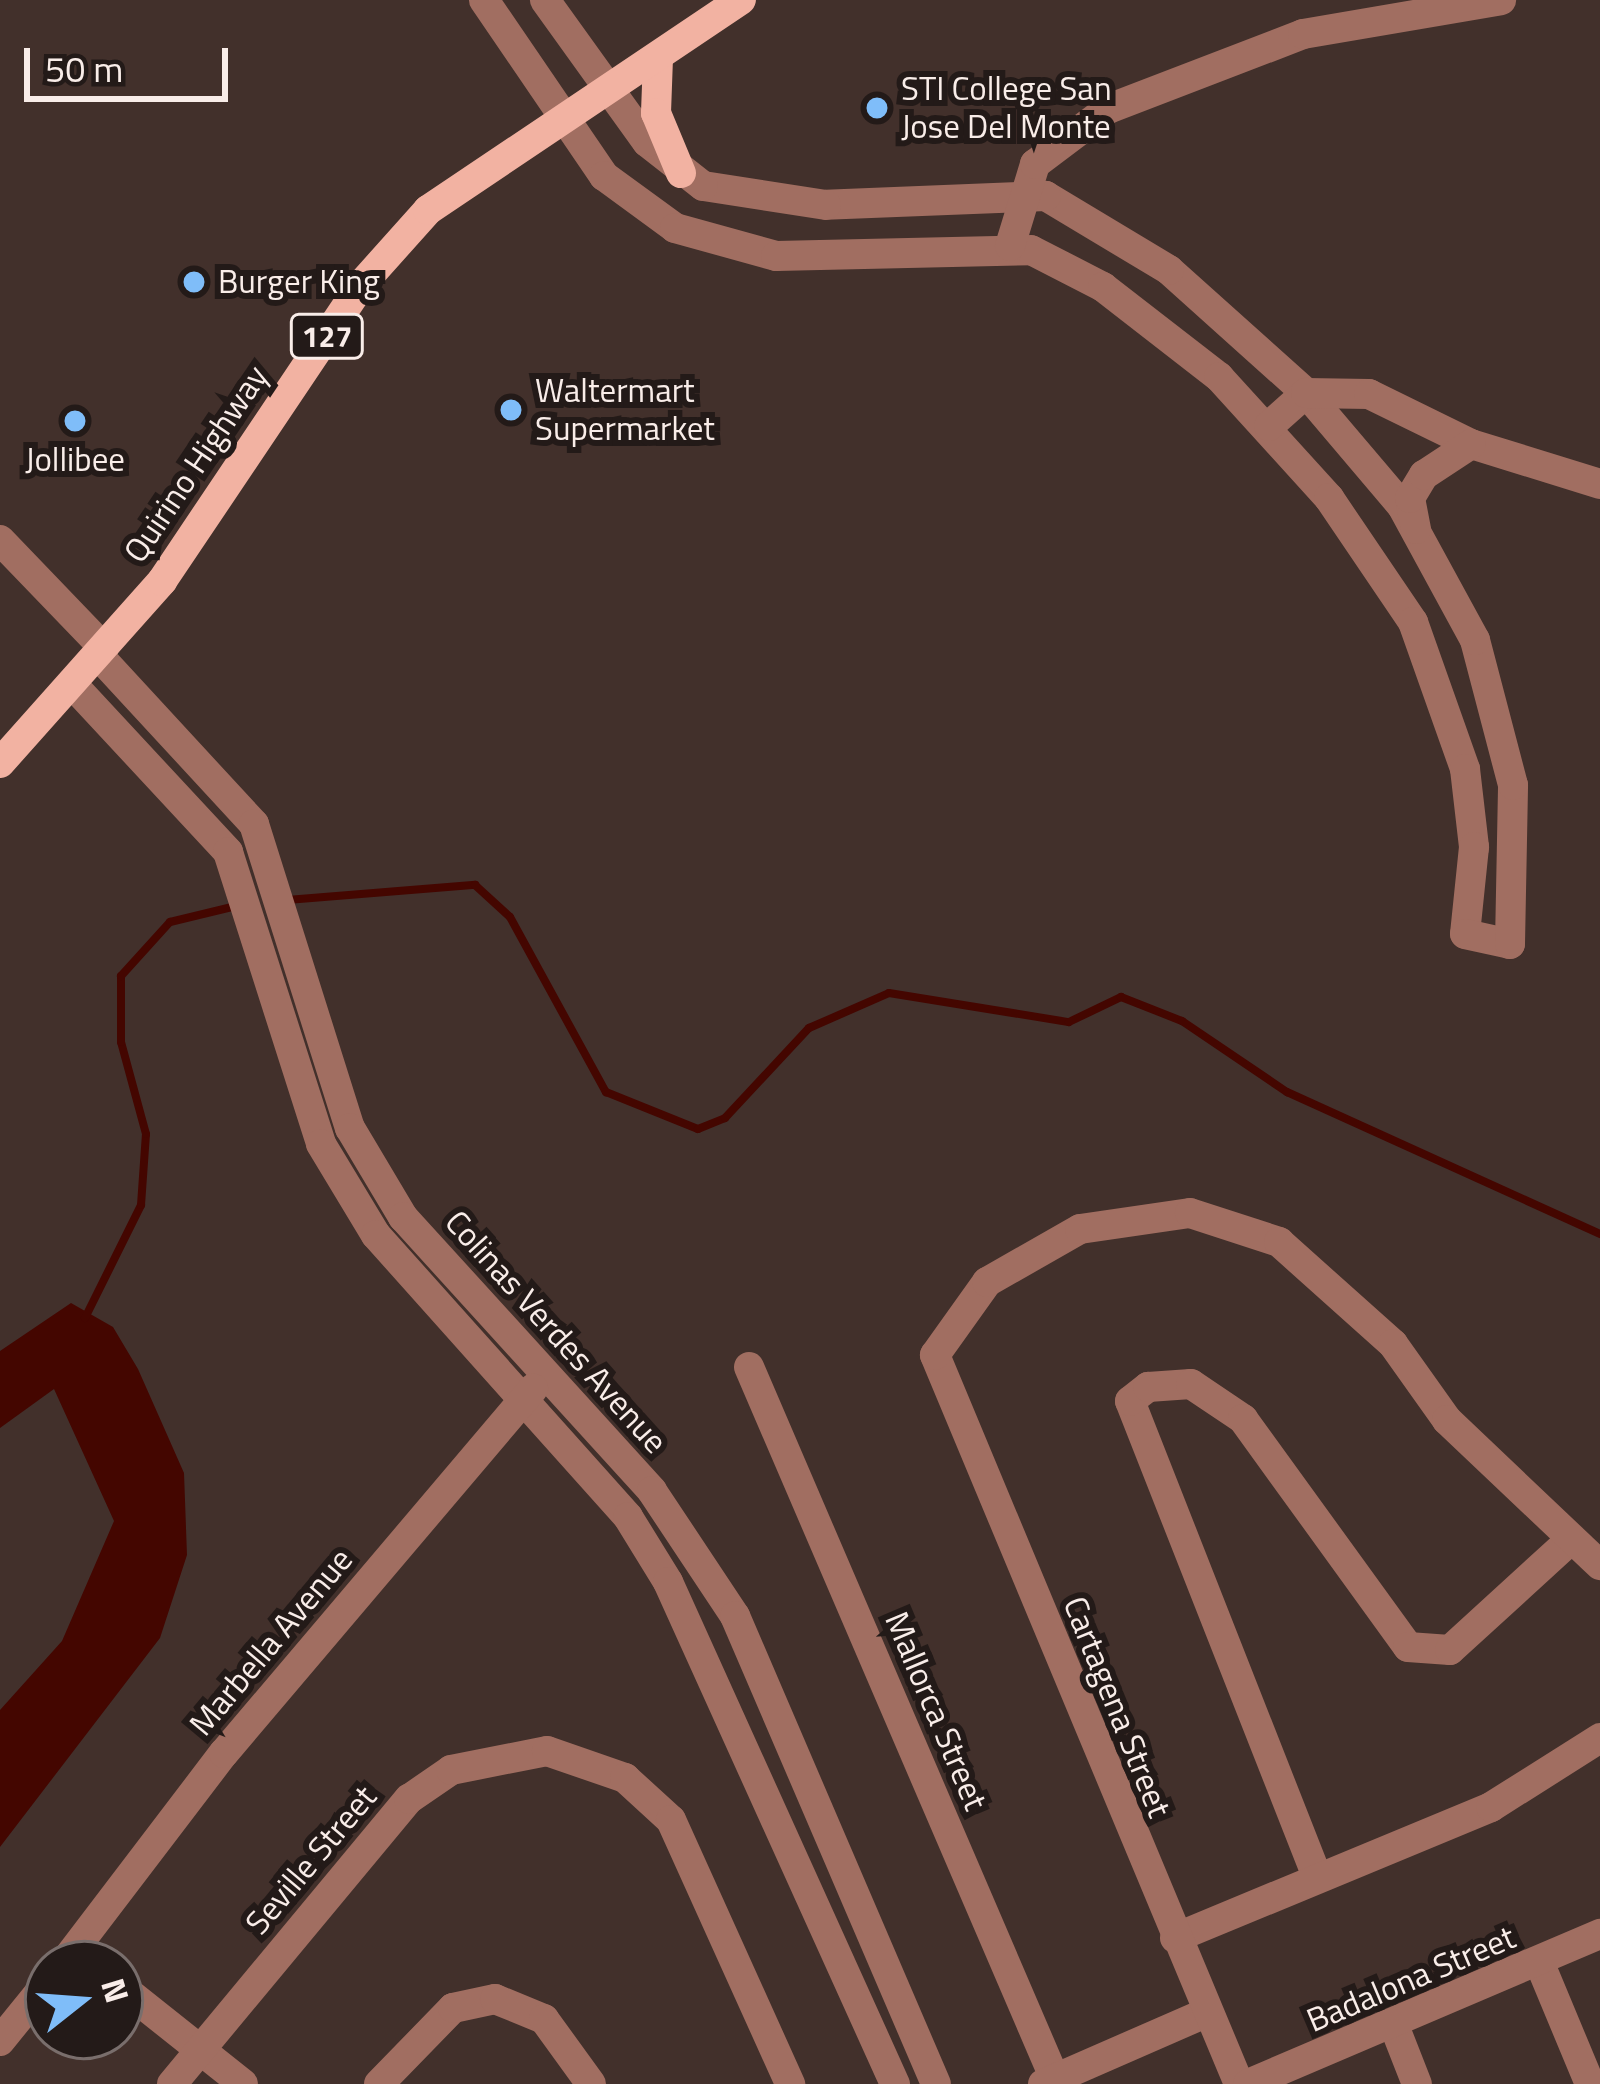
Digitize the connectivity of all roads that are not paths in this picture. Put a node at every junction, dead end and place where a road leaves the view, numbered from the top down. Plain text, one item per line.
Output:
1 (484, 0) edge
2 (545, 0) edge
3 (742, 0) edge
4 (1501, 0) edge
5 (658, 58) junction
6 (609, 92) junction
7 (559, 122) junction
8 (681, 173) junction
9 (1030, 191) junction
10 (1010, 246) junction
11 (1306, 393) junction
12 (1269, 426) junction
13 (1471, 444) junction
14 (1600, 484) edge
15 (1416, 530) junction
16 (0, 540) edge
17 (101, 651) junction
18 (73, 685) junction
19 (0, 763) edge
20 (268, 857) junction
21 (236, 870) junction
22 (304, 958) junction
23 (273, 970) junction
24 (430, 1251) junction
25 (405, 1274) junction
26 (749, 1367) dead end
27 (544, 1375) junction
28 (522, 1401) junction
29 (1568, 1543) junction
30 (1600, 1565) edge
31 (1600, 1738) edge
32 (1316, 1874) junction
33 (1600, 1934) edge
34 (1175, 1938) junction
35 (91, 1940) edge
36 (1540, 1964) junction
37 (144, 2005) edge
38 (24, 2012) edge
39 (1208, 2012) junction
40 (1395, 2028) junction
41 (0, 2041) edge
42 (200, 2049) junction
43 (1052, 2082) edge
44 (172, 2084) edge
45 (243, 2084) edge
46 (379, 2084) edge
47 (591, 2084) edge
48 (790, 2084) edge
49 (895, 2084) edge
50 (936, 2084) edge
51 (1238, 2084) edge
52 (1248, 2084) edge
53 (1417, 2084) edge
54 (1590, 2084) edge

1 - 7 street
2 - 6 street
3 - 5 main road, Quirino Highway / 127
4 - 9 street
5 - 6 main road, Quirino Highway / 127
5 - 8 main road
6 - 7 main road, Quirino Highway / 127
6 - 8 street
7 - 10 street
7 - 17 main road, Quirino Highway / 127
8 - 9 street
9 - 10 street
9 - 11 street
10 - 12 street
11 - 12 street
11 - 13 street
11 - 15 street
12 - 15 street
13 - 14 street
13 - 15 street
16 - 17 street, Colinas Verdes Avenue
17 - 18 main road, Quirino Highway / 127
17 - 20 street, Colinas Verdes Avenue
18 - 19 main road, Quirino Highway / 127
18 - 21 street, Colinas Verdes Avenue
20 - 21 street
20 - 22 street, Colinas Verdes Avenue
21 - 23 street, Colinas Verdes Avenue
22 - 23 street
22 - 24 street, Colinas Verdes Avenue
23 - 25 street, Colinas Verdes Avenue
24 - 25 street
24 - 27 street, Colinas Verdes Avenue
25 - 28 street, Colinas Verdes Avenue
26 - 43 street, Mallorca Street
27 - 28 street, Marbella Avenue
27 - 50 street, Colinas Verdes Avenue
28 - 35 street, Marbella Avenue
28 - 49 street, Colinas Verdes Avenue
29 - 30 street
29 - 32 street
29 - 34 street, Cartagena Street
31 - 32 street
32 - 34 street
33 - 36 street, Badalona Street
34 - 39 street, Cartagena Street
36 - 40 street, Badalona Street
36 - 54 street
37 - 42 street
38 - 41 street
39 - 43 street
39 - 51 street, Cartagena Street
40 - 52 street, Badalona Street
40 - 53 street
42 - 44 street, Seville Street
42 - 45 street
42 - 48 street, Seville Street
46 - 47 street

